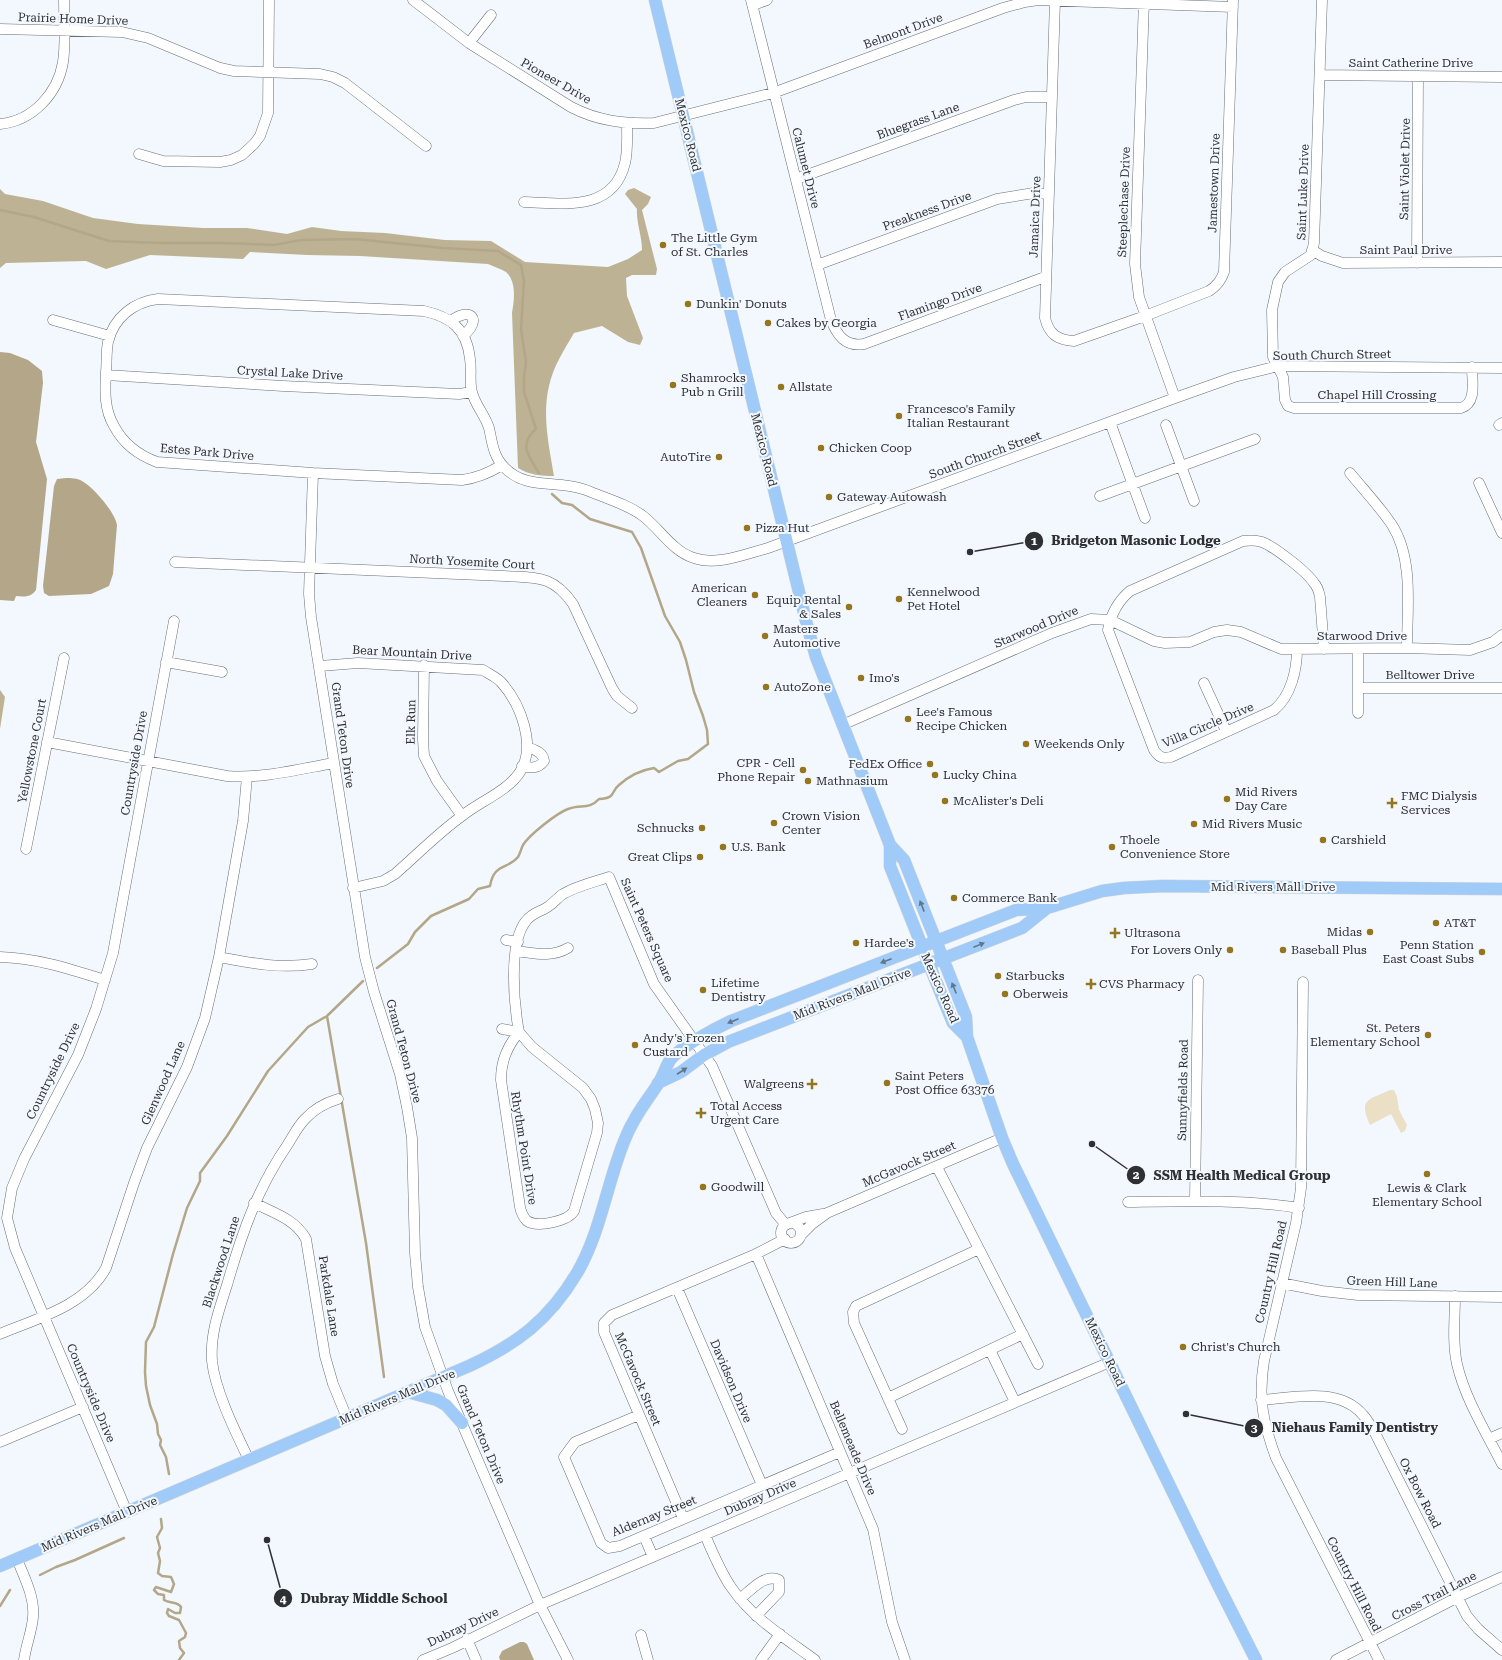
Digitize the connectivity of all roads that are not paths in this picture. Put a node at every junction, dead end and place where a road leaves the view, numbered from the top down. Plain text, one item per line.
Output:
1 (64, 0) edge
2 (270, 0) edge
3 (413, 0) edge
4 (655, 0) edge
5 (767, 0) edge
6 (1322, 0) edge
7 (1055, 1) edge
8 (1144, 2) edge
9 (752, 3) edge
10 (1233, 4) edge
11 (490, 14) dead end
12 (0, 29) edge
13 (64, 31) junction
14 (469, 43) junction
15 (268, 72) junction
16 (1320, 75) junction
17 (1418, 76) junction
18 (1502, 77) edge
19 (773, 93) junction
20 (1052, 97) junction
21 (684, 116) junction
22 (0, 124) edge
23 (627, 124) junction
24 (426, 146) dead end
25 (139, 154) dead end
26 (796, 179) junction
27 (1049, 194) junction
28 (524, 202) dead end
29 (1312, 250) junction
30 (1502, 262) edge
31 (1417, 263) junction
32 (817, 265) junction
33 (1045, 277) junction
34 (1145, 316) junction
35 (54, 320) dead end
36 (451, 321) junction
37 (110, 336) junction
38 (463, 336) junction
39 (843, 340) joint
40 (1278, 366) junction
41 (1472, 368) junction
42 (1502, 368) edge
43 (106, 375) junction
44 (472, 392) junction
45 (1175, 398) junction
46 (1110, 422) junction
47 (1166, 425) dead end
48 (1255, 439) dead end
49 (502, 465) junction
50 (1181, 466) junction
51 (314, 473) junction
52 (1350, 473) dead end
53 (1479, 483) dead end
54 (1133, 484) junction
55 (1100, 496) dead end
56 (1194, 501) dead end
57 (1145, 518) dead end
58 (1502, 533) edge
59 (786, 542) junction
60 (175, 562) dead end
61 (310, 567) junction
62 (174, 620) dead end
63 (1110, 620) junction
64 (1502, 635) edge
65 (1407, 648) junction
66 (1297, 649) junction
67 (1324, 649) junction
68 (1358, 649) junction
69 (64, 658) dead end
70 (166, 662) junction
71 (320, 666) junction
72 (424, 666) junction
73 (222, 672) dead end
74 (1204, 683) dead end
75 (1358, 688) junction
76 (1502, 688) edge
77 (632, 708) dead end
78 (1358, 713) dead end
79 (842, 725) junction
80 (1226, 731) junction
81 (47, 742) junction
82 (527, 747) junction
83 (148, 762) junction
84 (334, 763) junction
85 (522, 766) junction
86 (247, 777) junction
87 (462, 816) junction
88 (890, 845) junction
89 (26, 849) dead end
90 (353, 888) junction
91 (1502, 889) edge
92 (1047, 908) junction
93 (506, 940) dead end
94 (936, 942) junction
95 (517, 947) junction
96 (922, 947) junction
97 (568, 948) dead end
98 (0, 957) edge
99 (219, 957) junction
100 (943, 959) junction
101 (312, 964) dead end
102 (929, 964) junction
103 (105, 980) junction
104 (1198, 980) dead end
105 (1304, 982) dead end
106 (502, 1029) dead end
107 (519, 1032) junction
108 (967, 1037) junction
109 (694, 1041) junction
110 (704, 1055) junction
111 (658, 1083) junction
112 (338, 1099) dead end
113 (1002, 1138) junction
114 (936, 1166) junction
115 (1195, 1201) junction
116 (1128, 1202) dead end
117 (254, 1203) junction
118 (1299, 1208) junction
119 (827, 1213) junction
120 (788, 1224) junction
121 (4, 1228) edge
122 (801, 1235) junction
123 (785, 1240) junction
124 (979, 1249) junction
125 (756, 1254) junction
126 (1282, 1283) junction
127 (677, 1288) junction
128 (1455, 1296) junction
129 (1502, 1297) edge
130 (44, 1316) junction
131 (0, 1334) edge
132 (1023, 1334) junction
133 (990, 1350) junction
134 (1110, 1362) junction
135 (1038, 1364) dead end
136 (442, 1377) junction
137 (408, 1392) junction
138 (888, 1398) junction
139 (1261, 1400) junction
140 (1016, 1402) junction
141 (83, 1407) junction
142 (639, 1415) junction
143 (347, 1418) junction
144 (462, 1423) junction
145 (902, 1429) dead end
146 (1502, 1433) edge
147 (1489, 1439) junction
148 (0, 1442) edge
149 (840, 1452) junction
150 (249, 1460) junction
151 (1502, 1464) edge
152 (849, 1474) junction
153 (762, 1485) junction
154 (127, 1512) junction
155 (683, 1518) junction
156 (705, 1535) junction
157 (644, 1536) junction
158 (653, 1557) junction
159 (16, 1559) junction
160 (0, 1566) edge
161 (1502, 1577) edge
162 (1458, 1597) junction
163 (740, 1599) junction
164 (540, 1605) junction
165 (756, 1616) junction
166 (780, 1634) junction
167 (641, 1635) dead end
168 (467, 1639) junction
169 (1370, 1643) junction
170 (1502, 1650) edge
171 (24, 1660) edge
172 (423, 1660) edge
173 (476, 1660) edge
174 (568, 1660) edge
175 (648, 1660) edge
176 (761, 1660) edge
177 (815, 1660) edge
178 (905, 1660) edge
179 (1256, 1660) edge
180 (1336, 1660) edge
181 (1379, 1660) edge

1 - 13 street
2 - 15 street
3 - 14 street, Pioneer Drive
4 - 21 main road, Mexico Road
5 - 9 street
6 - 16 street, Saint Luke Drive
7 - 8 street, Belmont Drive
7 - 19 street, Belmont Drive
7 - 20 street, Jamaica Drive
8 - 10 street, Belmont Drive
8 - 34 street, Steeplechase Drive
9 - 19 street, Calumet Drive
10 - 34 street, Jamestown Drive
11 - 14 street
12 - 13 street, Prairie Home Drive
13 - 15 street, Prairie Home Drive
13 - 22 street
14 - 23 street, Pioneer Drive
15 - 24 street, Prairie Home Drive
15 - 25 street
16 - 17 street, Saint Catherine Drive
16 - 29 street, Saint Luke Drive
17 - 18 street, Saint Catherine Drive
17 - 31 street, Saint Violet Drive
19 - 21 street, Belmont Drive
19 - 26 street, Calumet Drive
20 - 26 street, Bluegrass Lane
20 - 27 street, Jamaica Drive
21 - 23 street, Pioneer Drive
21 - 59 main road, Mexico Road
23 - 28 street
26 - 32 street, Calumet Drive
27 - 32 street, Preakness Drive
27 - 33 street, Jamaica Drive
29 - 31 street, Saint Paul Drive
29 - 40 street, Saint Luke Drive
30 - 31 street, Saint Paul Drive
32 - 39 street, Calumet Drive
33 - 34 street, Jamaica Drive
33 - 39 street, Flamingo Drive
34 - 45 street, Steeplechase Drive
35 - 37 street
36 - 37 street, Estes Park Drive
36 - 38 street, Estes Park Drive
36 - 38 street
37 - 43 street, Estes Park Drive
38 - 44 street, Estes Park Drive
40 - 41 street, South Church Street
40 - 41 street, Chapel Hill Crossing
40 - 45 street, South Church Street
41 - 42 street, South Church Street
43 - 44 street, Crystal Lake Drive
43 - 51 street, Estes Park Drive
44 - 49 street, Estes Park Drive
45 - 46 street, South Church Street
46 - 54 street
46 - 59 street, South Church Street
47 - 50 street
48 - 50 street
49 - 51 street, Estes Park Drive
49 - 59 street, South Church Street
50 - 54 street
50 - 56 street
51 - 61 street, Grand Teton Drive
52 - 65 street
53 - 58 street
54 - 55 street
54 - 57 street
59 - 79 main road, Mexico Road
60 - 61 street, North Yosemite Court
61 - 71 street, Grand Teton Drive
61 - 77 street, North Yosemite Court
62 - 70 street, Countryside Drive
63 - 66 street, Starwood Drive
63 - 67 street
63 - 79 street, Starwood Drive
63 - 80 street, Villa Circle Drive
64 - 65 street, Starwood Drive
65 - 68 street, Starwood Drive
66 - 67 street, Starwood Drive
66 - 80 street, Villa Circle Drive
67 - 68 street, Starwood Drive
68 - 75 street
69 - 81 street, Yellowstone Court
70 - 73 street
70 - 83 street, Countryside Drive
71 - 72 street, Bear Mountain Drive
71 - 84 street, Grand Teton Drive
72 - 82 street, Bear Mountain Drive
72 - 87 street, Elk Run
74 - 80 street
75 - 76 street, Belltower Drive
75 - 78 street
79 - 88 main road, Mexico Road
81 - 83 street
81 - 89 street, Yellowstone Court
82 - 85 street, Bear Mountain Drive
82 - 85 street
83 - 86 street
83 - 103 street, Countryside Drive
84 - 86 street
84 - 90 street, Grand Teton Drive
85 - 87 street, Bear Mountain Drive
86 - 99 street, Glenwood Lane
87 - 90 street, Bear Mountain Drive
94 -> 88 main road, Mexico Road
88 - 96 main road, Mexico Road
90 - 136 street, Grand Teton Drive
91 - 92 main road, Mid Rivers Mall Drive
92 - 94 main road, Mid Rivers Mall Drive
100 -> 92 main road, Mid Rivers Mall Drive
93 - 95 street
94 - 96 main road, Mid Rivers Mall Drive
94 - 100 main road, Mexico Road
95 - 97 street
95 - 107 street
95 - 109 street, Saint Peters Square
96 - 102 main road, Mexico Road
96 -> 109 main road, Mid Rivers Mall Drive
98 - 103 street
99 - 101 street
99 - 130 street, Glenwood Lane
100 - 102 main road, Mid Rivers Mall Drive
108 -> 100 main road, Mexico Road
102 - 108 main road, Mexico Road
102 - 110 main road, Mid Rivers Mall Drive
103 - 121 street, Countryside Drive
104 - 115 street, Sunnyfields Road
105 - 118 street, Country Hill Road
106 - 107 street
107 - 107 street, Rhythm Point Drive
108 - 113 main road, Mexico Road
109 - 110 street, Saint Peters Square
109 - 111 main road, Mid Rivers Mall Drive
111 -> 110 main road, Mid Rivers Mall Drive
110 - 120 street, Saint Peters Square
111 - 136 main road, Mid Rivers Mall Drive
112 - 117 street, Blackwood Lane
113 - 114 street, McGavock Street
113 - 134 main road, Mexico Road
114 - 119 street, McGavock Street
114 - 124 street
115 - 116 street
115 - 118 street
117 - 143 street, Parkdale Lane
117 - 150 street, Blackwood Lane
118 - 126 street, Country Hill Road
119 - 120 street, McGavock Street
119 - 122 street, McGavock Street
120 - 122 street
120 - 123 street
121 - 130 street, Countryside Drive
122 - 123 street
123 - 125 street, McGavock Street
124 - 132 street
124 - 138 street
125 - 127 street, McGavock Street
125 - 149 street, Bellemeade Drive
126 - 128 street, Green Hill Lane
126 - 139 street, Country Hill Road
127 - 142 street, McGavock Street
127 - 153 street, Davidson Drive
128 - 129 street, Green Hill Lane
128 - 147 street
130 - 131 street, Glenwood Lane
130 - 141 street, Countryside Drive
132 - 133 street
132 - 135 street
133 - 138 street
133 - 140 street
134 - 140 street, Dubray Drive
134 - 179 main road, Mexico Road
136 - 137 main road, Mid Rivers Mall Drive
136 - 144 street, Grand Teton Drive
137 - 143 main road, Mid Rivers Mall Drive
137 - 144 main road
138 - 145 street
139 - 162 street, Ox Bow Road
139 - 169 street, Country Hill Road
140 - 152 street, Dubray Drive
141 - 148 street
141 - 154 street, Countryside Drive
142 - 155 street, McGavock Street
142 - 157 street, Aldernay Street
143 - 150 main road, Mid Rivers Mall Drive
144 - 164 street, Grand Teton Drive
146 - 147 street
147 - 151 street
149 - 152 street, Bellemeade Drive
149 - 153 street, Aldernay Street
150 - 154 main road, Mid Rivers Mall Drive
152 - 156 street, Dubray Drive
152 - 178 street, Bellemeade Drive
153 - 155 street, Aldernay Street
154 - 159 main road, Mid Rivers Mall Drive
155 - 157 street, Aldernay Street
156 - 158 street, Dubray Drive
156 - 163 street
157 - 158 street
158 - 164 street, Dubray Drive
159 - 160 main road, Mid Rivers Mall Drive
159 - 171 street
161 - 162 street, Cross Trail Lane
162 - 169 street, Cross Trail Lane
162 - 170 street, Ox Bow Road
163 - 165 street
163 - 165 street
164 - 168 street, Dubray Drive
164 - 174 street, Grand Teton Drive
165 - 166 street
166 - 176 street
166 - 177 street
167 - 175 street
168 - 172 street, Dubray Drive
168 - 173 street
169 - 180 street, Cross Trail Lane
169 - 181 street, Country Hill Road

